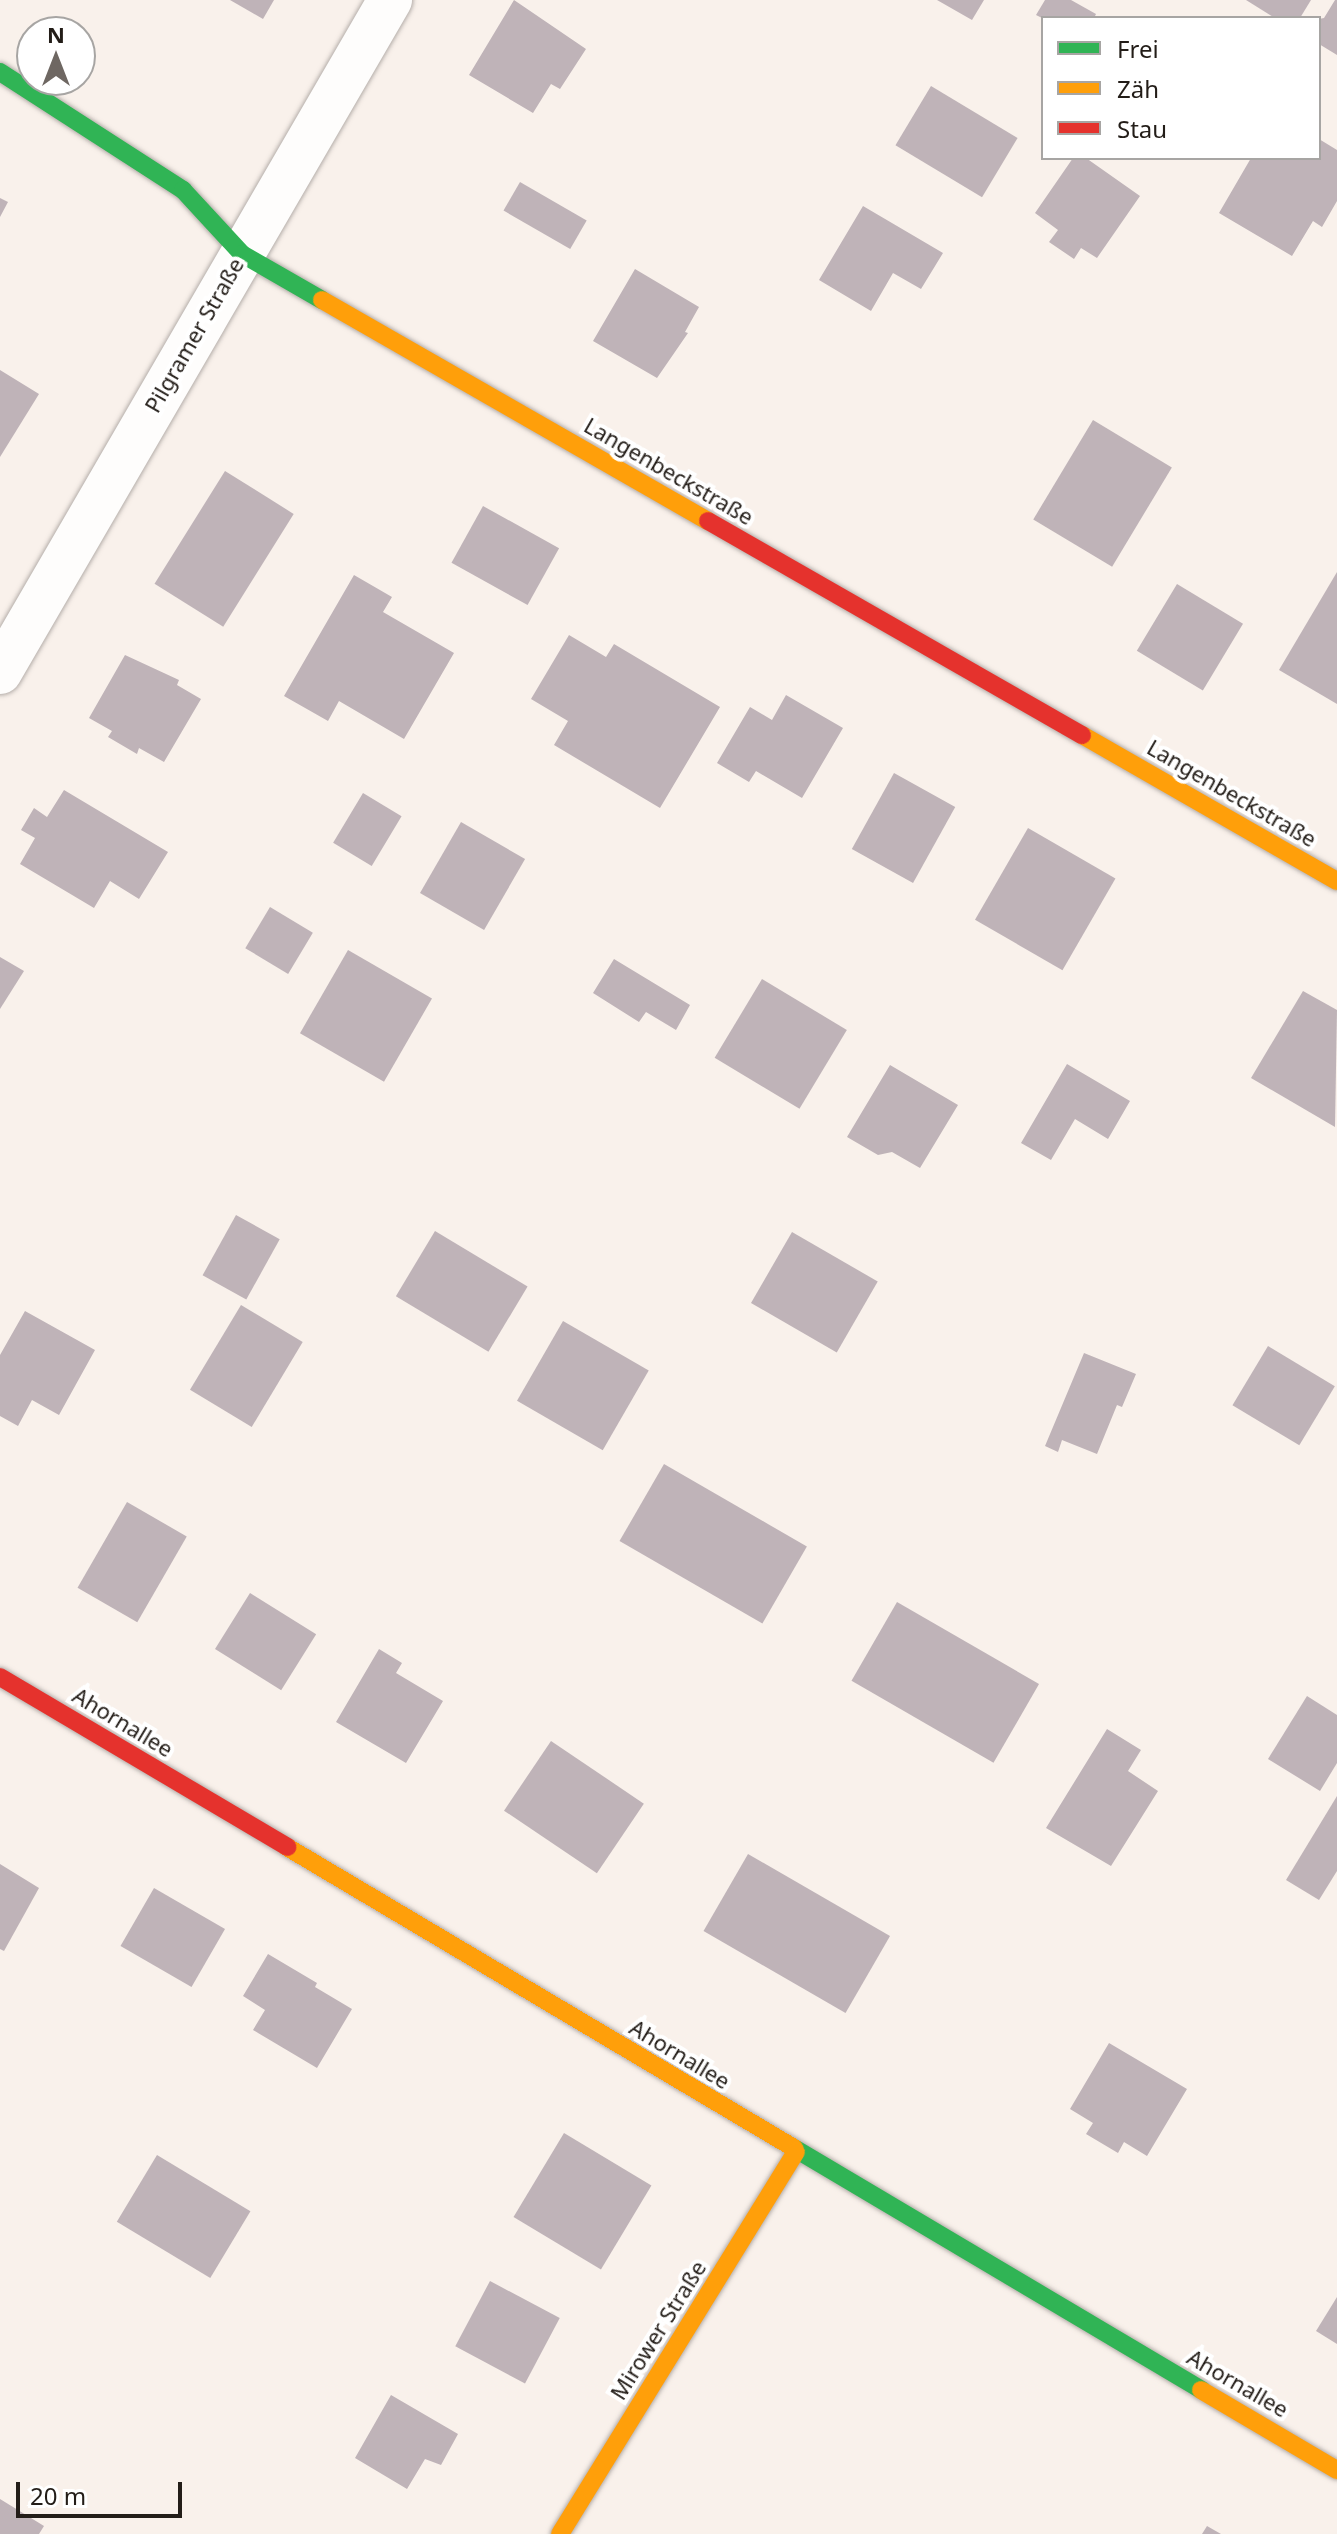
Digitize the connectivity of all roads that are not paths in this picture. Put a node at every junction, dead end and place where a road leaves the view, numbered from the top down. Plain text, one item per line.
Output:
1 (390, 0) edge
2 (0, 72) edge
3 (242, 254) junction
4 (0, 672) edge
5 (1337, 881) edge
6 (0, 1677) edge
7 (796, 2152) junction
8 (1337, 2470) edge
9 (560, 2534) edge

1 - 3 street, Pilgramer Straße
2 - 3 street, Langenbeckstraße
3 - 4 street, Pilgramer Straße
3 - 5 street, Langenbeckstraße
6 - 7 street, Ahornallee
7 - 8 street, Ahornallee
7 - 9 street, Mirower Straße

